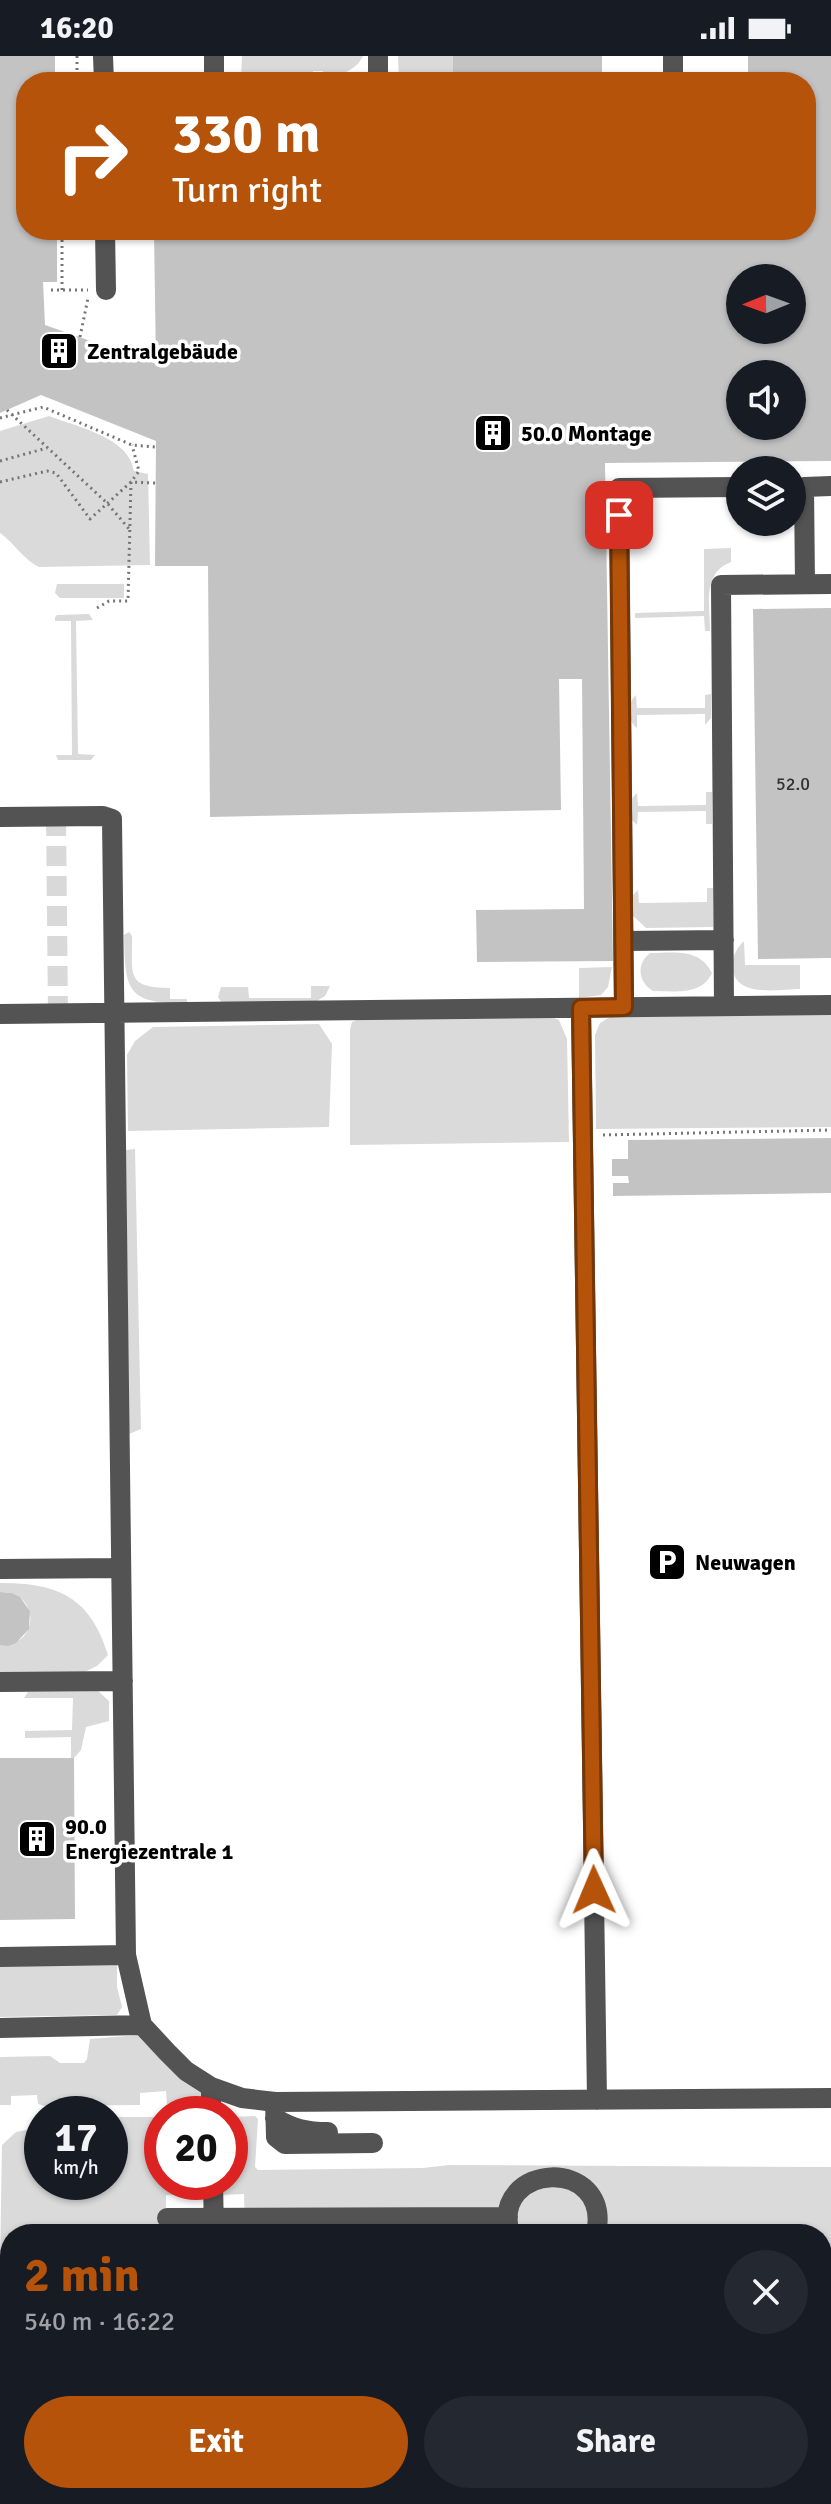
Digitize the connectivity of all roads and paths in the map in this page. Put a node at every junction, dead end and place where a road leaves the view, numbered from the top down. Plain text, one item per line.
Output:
1 (62, 240) edge
2 (105, 240) edge
3 (51, 290) dead end
4 (62, 290) junction
5 (106, 290) dead end
6 (80, 337) dead end
7 (9, 412) junction
8 (0, 418) edge
9 (132, 445) junction
10 (156, 447) dead end
11 (47, 448) junction
12 (0, 461) edge
13 (0, 482) edge
14 (131, 482) junction
15 (156, 483) dead end
16 (831, 486) edge
17 (726, 487) edge
18 (806, 487) edge
19 (107, 503) junction
20 (130, 530) junction
21 (802, 536) edge
22 (805, 584) junction
23 (831, 584) edge
24 (97, 608) dead end
25 (0, 817) edge
26 (724, 940) junction
27 (624, 941) junction
28 (831, 1005) edge
29 (724, 1006) junction
30 (624, 1007) junction
31 (581, 1008) junction
32 (115, 1013) junction
33 (0, 1014) edge
34 (831, 1130) edge
35 (583, 1136) junction
36 (121, 1568) junction
37 (0, 1569) edge
38 (123, 1681) junction
39 (0, 1682) edge
40 (126, 1955) junction
41 (0, 1957) edge
42 (142, 2025) junction
43 (0, 2028) edge
44 (211, 2087) junction
45 (211, 2096) edge
46 (831, 2098) edge
47 (597, 2100) junction
48 (275, 2110) junction
49 (213, 2200) edge
50 (167, 2218) dead end
51 (202, 2224) edge
52 (214, 2224) edge
53 (509, 2224) edge
54 (597, 2224) edge

1 - 4 path
2 - 5 lane
3 - 4 path
4 - 6 path
7 - 8 path
7 - 9 path
7 - 11 path
9 - 10 path
9 - 14 path
11 - 12 path
11 - 19 path
13 - 19 path
14 - 15 path
14 - 19 path
14 - 20 path
16 - 18 lane
17 - 27 lane
19 - 20 path
20 - 24 path
21 - 22 lane
22 - 23 lane
22 - 26 lane
25 - 32 lane
26 - 27 lane
26 - 29 lane
27 - 30 lane
28 - 29 lane
29 - 30 lane
30 - 31 lane
31 - 32 lane
31 - 35 lane
32 - 33 lane
32 - 36 lane
34 - 35 path
35 - 47 lane
36 - 37 lane
36 - 38 lane
38 - 39 lane
38 - 40 lane
40 - 41 lane
40 - 42 lane
42 - 43 lane
42 - 44 lane
44 - 45 lane
44 - 48 lane
46 - 47 lane
47 - 48 lane
48 - 48 lane
49 - 52 lane
50 - 51 lane
53 - 54 lane

